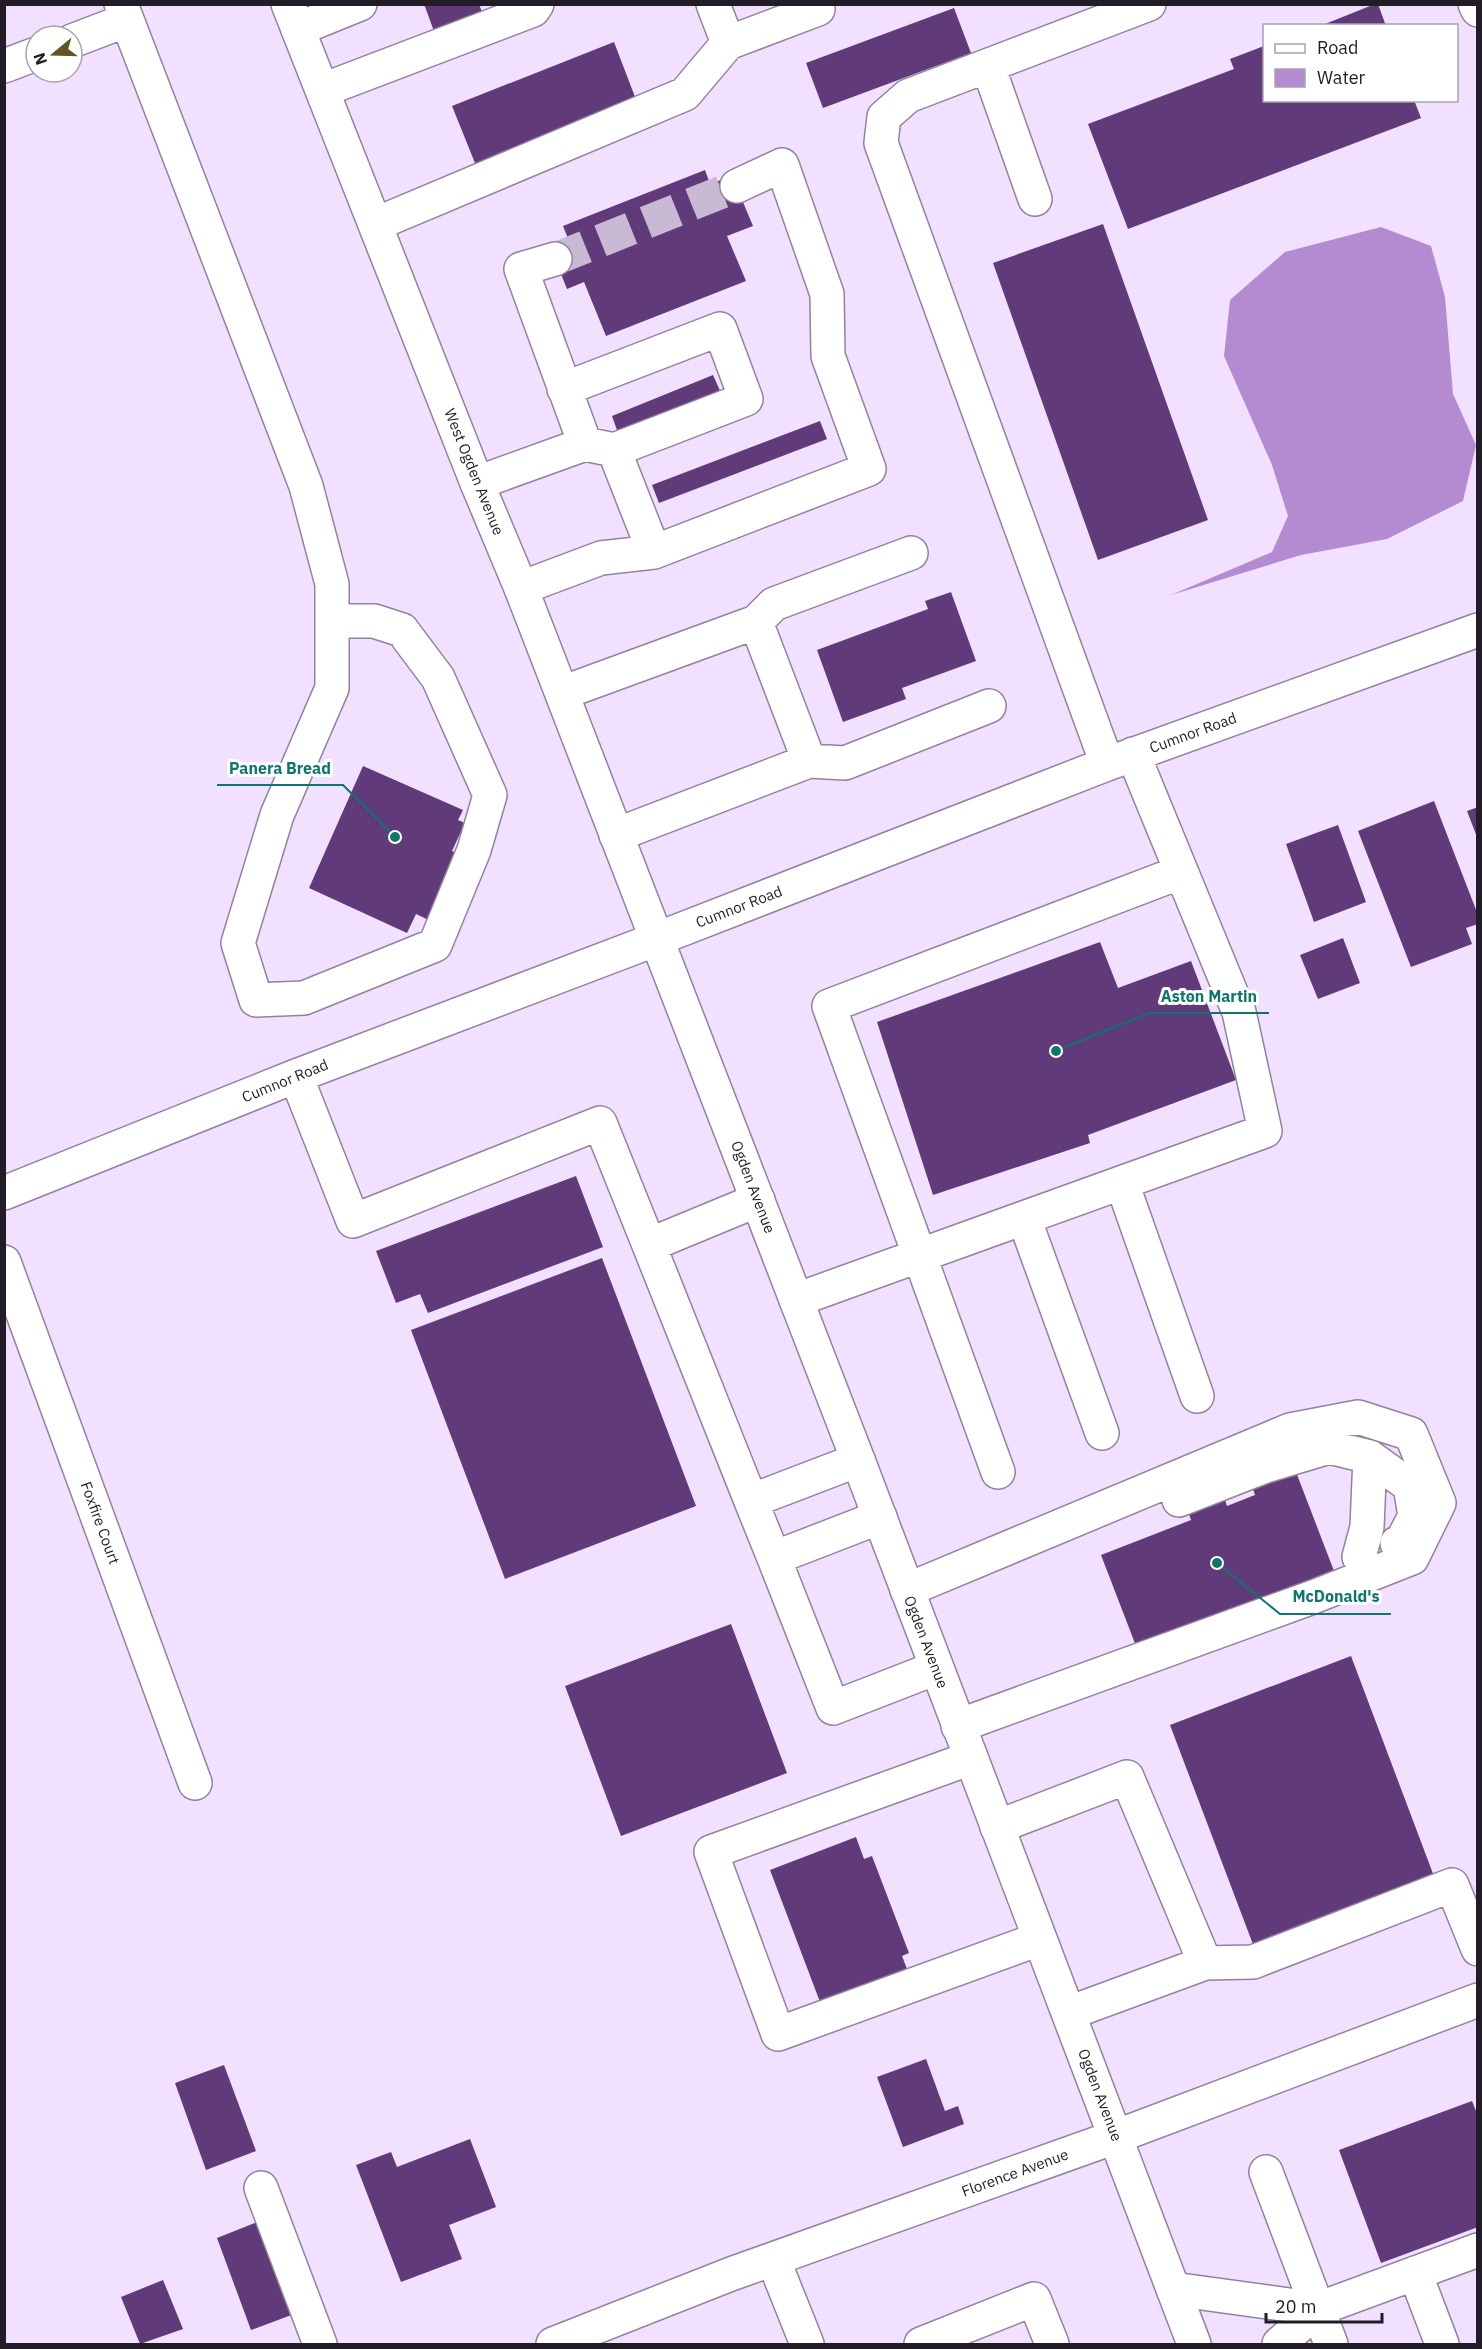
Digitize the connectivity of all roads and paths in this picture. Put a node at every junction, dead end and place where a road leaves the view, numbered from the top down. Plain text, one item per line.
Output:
1 (360, 4) edge
2 (537, 4) edge
3 (713, 4) edge
4 (816, 4) edge
5 (1149, 4) edge
6 (1475, 4) edge
7 (1478, 10) edge
8 (124, 12) edge
9 (293, 17) edge
10 (84, 34) edge
11 (728, 43) junction
12 (24, 58) edge
13 (4, 66) edge
14 (988, 66) junction
15 (323, 90) junction
16 (737, 186) tunnel mouth
17 (1035, 199) dead end
18 (376, 224) junction
19 (555, 259) tunnel mouth
20 (564, 389) junction
21 (600, 447) junction
22 (477, 483) junction
23 (654, 552) junction
24 (911, 554) dead end
25 (521, 588) junction
26 (333, 621) junction
27 (756, 622) junction
28 (1478, 630) edge
29 (562, 693) junction
30 (989, 706) dead end
31 (1120, 759) junction
32 (808, 761) junction
33 (616, 835) junction
34 (1181, 872) junction
35 (657, 939) junction
36 (296, 1076) junction
37 (1122, 1183) junction
38 (4, 1193) edge
39 (758, 1200) junction
40 (1024, 1218) junction
41 (649, 1245) junction
42 (920, 1256) junction
43 (4, 1262) edge
44 (796, 1300) junction
45 (1197, 1395) dead end
46 (1102, 1433) dead end
47 (1370, 1457) junction
48 (858, 1460) junction
49 (998, 1472) dead end
50 (751, 1501) junction
51 (1111, 1504) junction
52 (880, 1518) junction
53 (1359, 1557) junction
54 (774, 1558) junction
55 (907, 1590) junction
56 (1313, 1597) junction
57 (936, 1668) junction
58 (958, 1726) junction
59 (971, 1758) junction
60 (195, 1783) dead end
61 (997, 1827) junction
62 (1039, 1939) junction
63 (1478, 1949) edge
64 (1205, 1963) junction
65 (1478, 2000) edge
66 (1069, 2013) junction
67 (1115, 2137) junction
68 (1266, 2172) dead end
69 (261, 2188) dead end
70 (1478, 2250) edge
71 (773, 2259) junction
72 (1415, 2273) junction
73 (1173, 2289) junction
74 (1318, 2309) junction
75 (320, 2344) edge
76 (553, 2344) edge
77 (807, 2344) edge
78 (921, 2344) edge
79 (1052, 2344) edge
80 (1194, 2344) edge
81 (1279, 2344) edge
82 (1331, 2344) edge
83 (1442, 2344) edge

1 - 9 street
2 - 15 street
3 - 11 street
4 - 11 street
5 - 14 street
6 - 7 street
8 - 10 street
8 - 26 street
9 - 15 street, West Ogden Avenue
11 - 18 street
12 - 13 street
14 - 17 street
14 - 31 street
15 - 18 street, West Ogden Avenue
16 - 23 street
18 - 22 street, West Ogden Avenue
19 - 20 street
20 - 21 street
20 - 21 street
21 - 22 street
21 - 23 street
22 - 25 street, West Ogden Avenue
23 - 25 street
24 - 27 street
25 - 29 street, West Ogden Avenue
26 - 26 street
27 - 29 street
27 - 32 street
28 - 31 street, Cumnor Road
29 - 33 street, West Ogden Avenue
30 - 32 street
31 - 34 street
31 - 35 street, Cumnor Road
32 - 33 street
33 - 35 street, West Ogden Avenue
34 - 37 street
34 - 42 street
35 - 36 street, Cumnor Road
35 - 39 street, Ogden Avenue
36 - 38 street, Cumnor Road
36 - 41 street
37 - 40 street
37 - 45 street
39 - 41 street
39 - 44 street, Ogden Avenue
40 - 42 street
40 - 46 street
41 - 50 street
42 - 44 street
42 - 49 street
43 - 60 street, Foxfire Court
44 - 48 street, Ogden Avenue
47 - 51 street
47 - 53 street
47 - 53 street
48 - 50 street
48 - 52 street, Ogden Avenue
50 - 54 street
51 - 55 street
51 - 56 street
52 - 54 street
52 - 55 street, Ogden Avenue
53 - 56 street
54 - 57 street
55 - 57 street, Ogden Avenue
56 - 58 street
57 - 58 street, Ogden Avenue
58 - 59 street, Ogden Avenue
59 - 61 street, Ogden Avenue
59 - 62 street
61 - 62 street, Ogden Avenue
61 - 64 street
62 - 66 street, Ogden Avenue
63 - 64 street
64 - 66 street
65 - 67 street, Florence Avenue
66 - 67 street, Ogden Avenue
67 - 71 street, Florence Avenue
67 - 73 street, Ogden Avenue
68 - 74 street
69 - 75 street
70 - 72 street
71 - 76 street, Florence Avenue
71 - 77 street
72 - 74 street
72 - 83 street
73 - 74 street
73 - 80 street, Ogden Avenue
74 - 81 street
74 - 82 street
78 - 79 street

